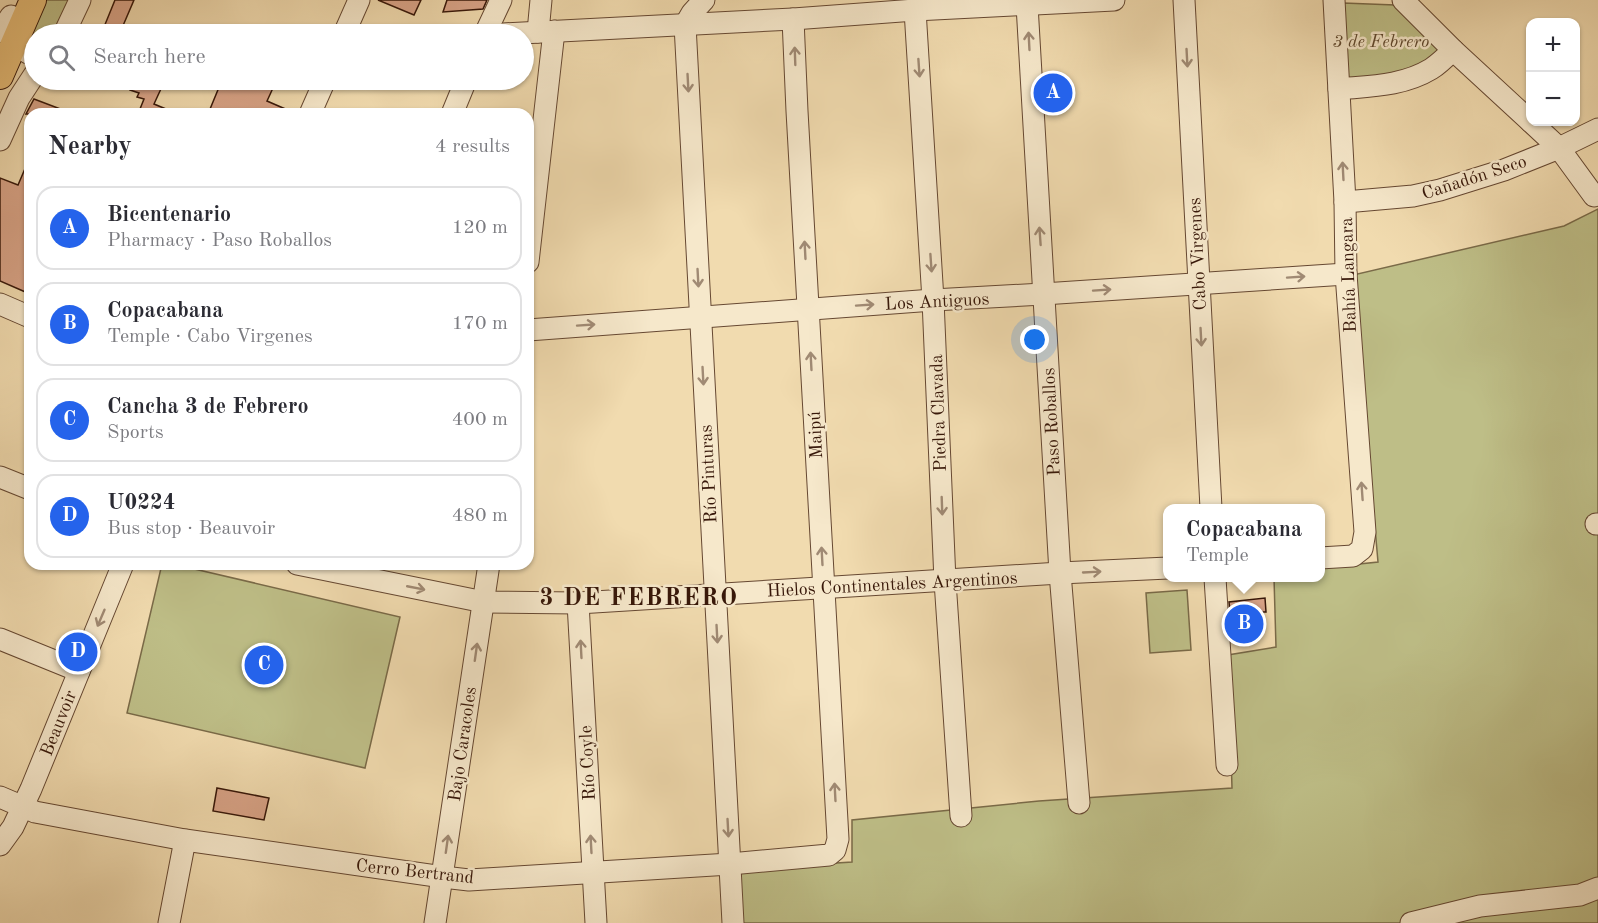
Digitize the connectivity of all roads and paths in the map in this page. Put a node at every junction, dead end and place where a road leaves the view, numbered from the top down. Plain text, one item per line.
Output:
1 (33, 0) edge
2 (80, 0) edge
3 (359, 0) edge
4 (501, 0) edge
5 (541, 0) edge
6 (704, 0) edge
7 (1114, 0) edge
8 (1184, 0) edge
9 (1334, 0) edge
10 (1403, 0) edge
11 (1041, 3) edge
12 (915, 10) junction
13 (13, 19) edge
14 (794, 19) junction
15 (69, 24) edge
16 (348, 24) edge
17 (489, 24) edge
18 (685, 25) junction
19 (546, 32) junction
20 (534, 33) edge
21 (0, 41) edge
22 (24, 50) edge
23 (1453, 51) junction
24 (24, 64) edge
25 (0, 75) edge
26 (1339, 89) junction
27 (24, 90) edge
28 (321, 90) edge
29 (462, 90) edge
30 (313, 108) edge
31 (454, 108) edge
32 (1526, 117) edge
33 (1536, 126) edge
34 (1598, 129) edge
35 (0, 140) edge
36 (1559, 148) junction
37 (534, 185) edge
38 (1594, 196) dead end
39 (1345, 202) junction
40 (1346, 274) junction
41 (1198, 284) junction
42 (1043, 294) junction
43 (933, 300) junction
44 (0, 304) edge
45 (808, 309) junction
46 (24, 314) edge
47 (700, 318) junction
48 (534, 330) edge
49 (0, 477) edge
50 (24, 487) edge
51 (1211, 504) edge
52 (1325, 558) edge
53 (1163, 568) edge
54 (121, 570) edge
55 (327, 570) edge
56 (488, 570) edge
57 (1060, 573) junction
58 (945, 581) junction
59 (1215, 582) edge
60 (824, 587) junction
61 (715, 595) junction
62 (484, 602) junction
63 (578, 603) junction
64 (0, 639) edge
65 (79, 671) junction
66 (1227, 765) dead end
67 (0, 797) edge
68 (1079, 803) dead end
69 (22, 807) junction
70 (962, 816) dead end
71 (185, 840) junction
72 (0, 845) edge
73 (835, 850) joint
74 (730, 864) junction
75 (593, 873) junction
76 (443, 877) junction
77 (1598, 888) edge
78 (169, 923) edge
79 (435, 923) edge
80 (596, 923) edge
81 (733, 923) edge
82 (1411, 923) edge

1 - 13 main road
2 - 15 street
3 - 16 street
4 - 17 street
5 - 19 street
6 - 18 street
7 - 11 street
8 -> 41 street, Cabo Virgenes
9 - 26 street, Bahía Langara
10 - 23 street
11 - 12 street
42 -> 11 street, Paso Roballos
12 - 14 street
12 -> 43 street, Piedra Clavada
13 - 21 main road
13 - 22 street
13 - 25 main road
14 - 18 street
45 -> 14 street, Maipú
18 - 19 street
18 -> 47 street, Río Pinturas
19 - 20 street
19 - 37 street
23 - 26 street
23 - 32 street
24 - 25 street
39 -> 26 street, Bahía Langara
27 - 35 street
28 - 30 street
29 - 31 street
33 - 36 street
34 - 36 street, Cañadón Seco
36 - 38 street
36 - 39 street, Cañadón Seco
39 - 40 street, Bahía Langara
41 -> 40 street, Los Antiguos
52 -> 40 street, Bahía Langara
42 -> 41 street, Los Antiguos
41 -> 51 street, Cabo Virgenes
42 - 43 street, Los Antiguos
42 - 57 street, Paso Roballos
45 -> 43 street, Los Antiguos
43 -> 58 street, Piedra Clavada
44 - 46 street
45 - 47 street, Los Antiguos
60 -> 45 street, Maipú
48 -> 47 street, Los Antiguos
47 -> 61 street, Río Pinturas
49 - 50 street
57 -> 53 street, Hielos Continentales Argentinos
54 -> 65 street, Beauvoir
55 -> 62 street, Hielos Continentales Argentinos
56 - 62 street, Bajo Caracoles
57 - 58 street, Hielos Continentales Argentinos
57 - 68 street, Paso Roballos
58 - 60 street, Hielos Continentales Argentinos
58 - 70 street, Piedra Clavada
59 - 66 street
60 - 61 street, Hielos Continentales Argentinos
73 -> 60 street, Maipú
61 - 63 street, Hielos Continentales Argentinos
61 -> 74 street, Río Pinturas
62 - 63 street, Hielos Continentales Argentinos
76 -> 62 street, Bajo Caracoles
75 -> 63 street, Río Coyle
64 - 65 street
65 - 69 street, Beauvoir
67 - 69 street, Cerro Bertrand
69 - 71 street, Cerro Bertrand
69 - 72 street, Beauvoir
71 - 76 street, Cerro Bertrand
71 - 78 street
73 - 74 street, Cerro Bertrand
74 - 75 street, Cerro Bertrand
74 - 81 street, Río Pinturas
75 - 76 street, Cerro Bertrand
75 - 80 street, Río Coyle
76 - 79 street, Bajo Caracoles
77 - 82 street

